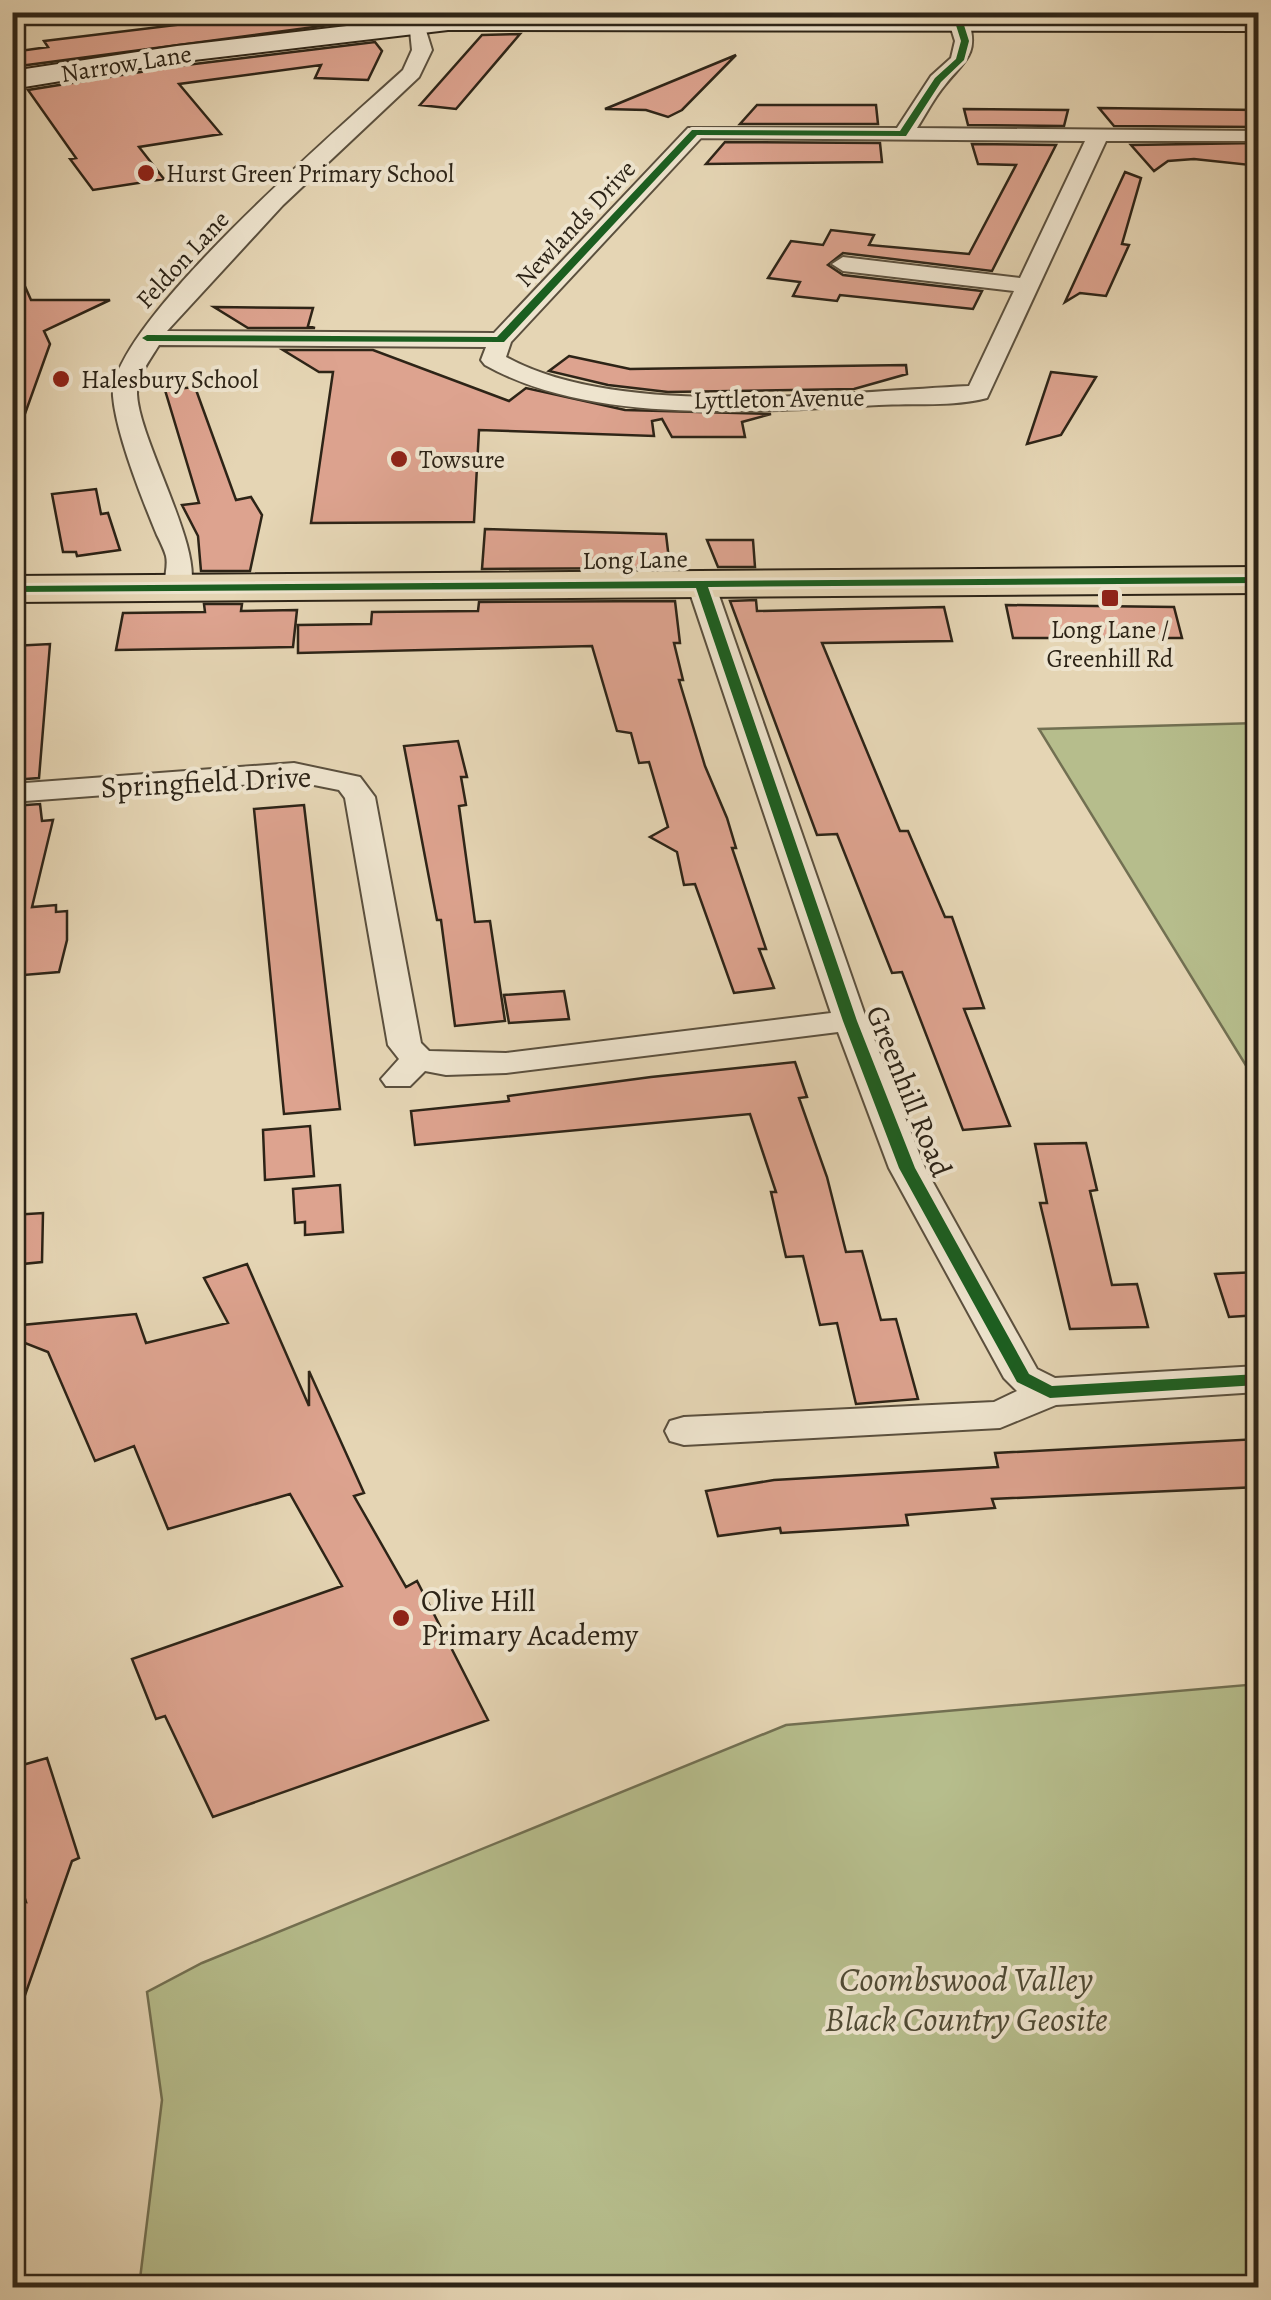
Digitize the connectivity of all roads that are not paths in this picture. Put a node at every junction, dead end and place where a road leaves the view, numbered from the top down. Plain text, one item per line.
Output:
1 (401, 21) edge
2 (959, 22) junction
3 (1258, 23) edge
4 (12, 80) edge
5 (903, 134) junction
6 (1099, 134) junction
7 (1251, 135) dead end
8 (843, 264) dead end
9 (1028, 286) junction
10 (147, 338) junction
11 (500, 340) junction
12 (1258, 580) edge
13 (701, 584) junction
14 (178, 587) junction
15 (12, 589) edge
16 (12, 792) edge
17 (850, 1021) junction
18 (1258, 1378) edge
19 (1050, 1392) junction
20 (684, 1431) dead end

1 - 2 main road, Narrow Lane
1 - 4 main road, Narrow Lane
1 - 10 street, Feldon Lane
2 - 3 main road, Narrow Lane
2 - 5 street
5 - 6 street
5 - 11 street, Newlands Drive
6 - 7 street
6 - 9 street, Lyttleton Avenue
8 - 9 street
9 - 11 street, Lyttleton Avenue
10 - 11 street
10 - 14 street, Feldon Lane
12 - 13 main road, Long Lane
13 - 14 main road, Long Lane
13 - 17 street, Greenhill Road
14 - 15 main road, Long Lane
16 - 17 street, Springfield Drive
17 - 19 street, Greenhill Road
18 - 19 street
19 - 20 street

